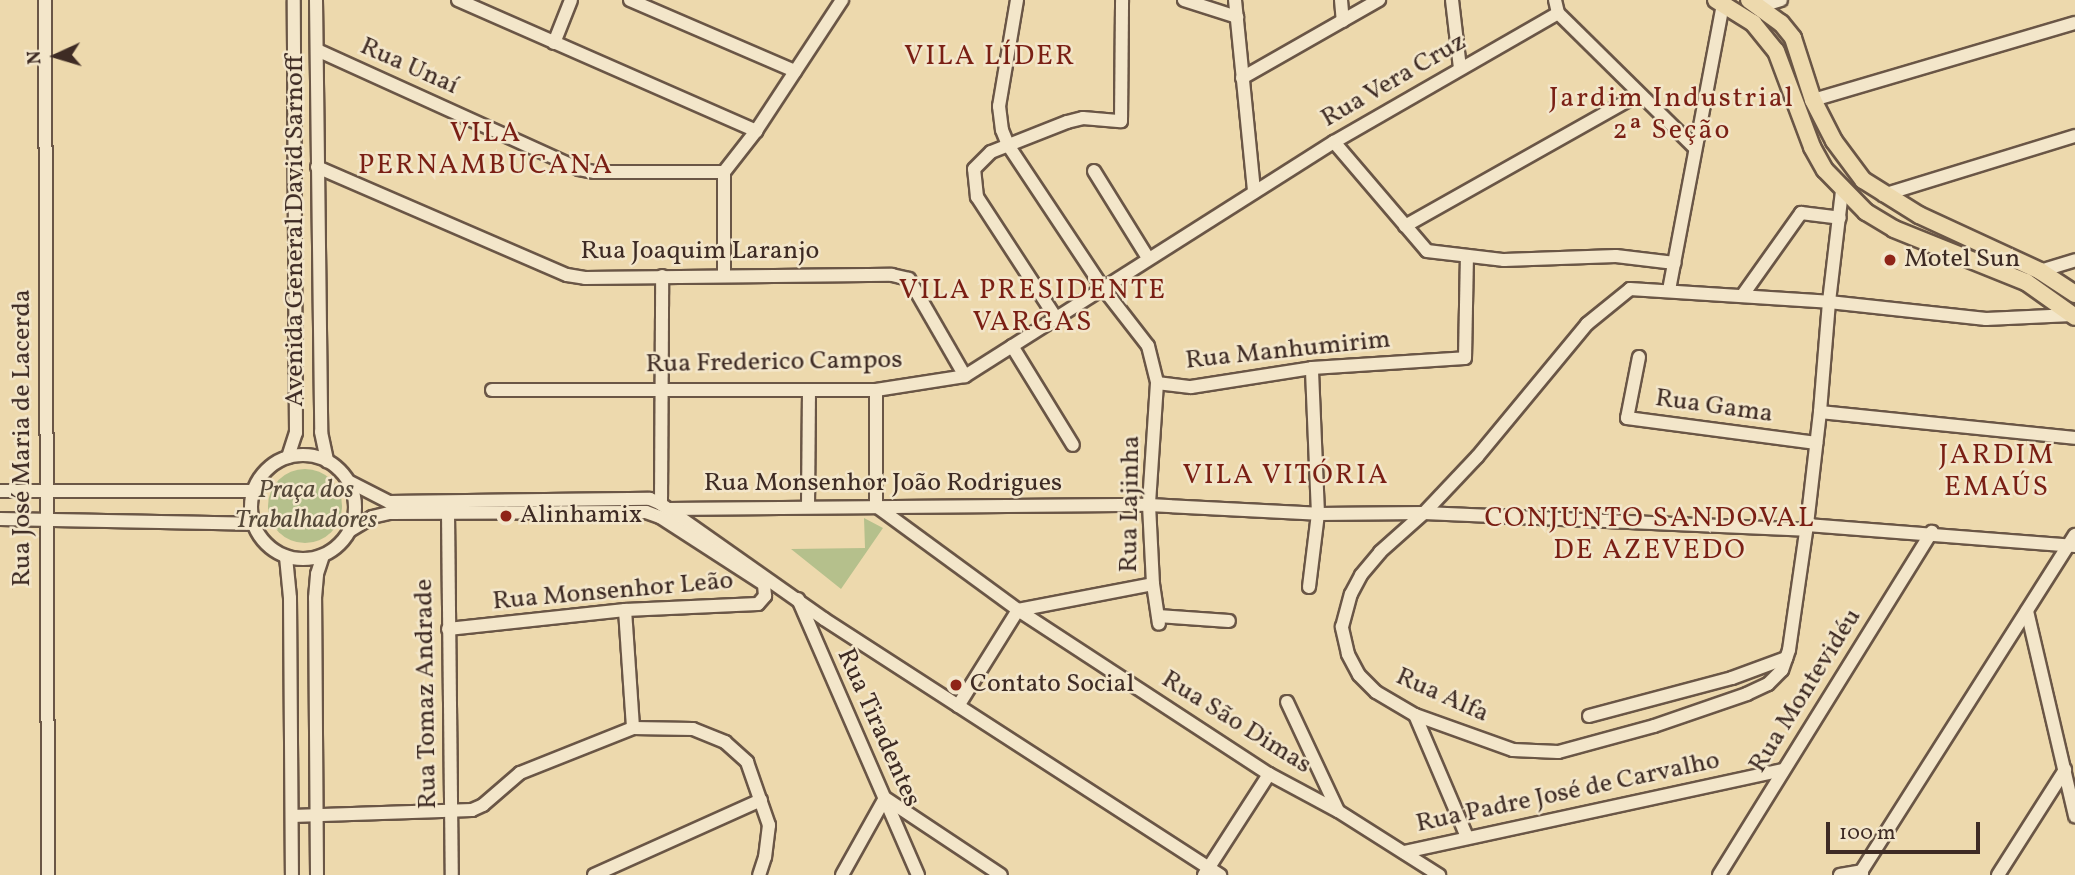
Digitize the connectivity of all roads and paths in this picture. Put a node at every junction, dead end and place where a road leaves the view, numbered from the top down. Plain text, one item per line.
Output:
1 (45, 0) edge
2 (294, 0) edge
3 (316, 0) edge
4 (458, 0) edge
5 (571, 0) edge
6 (630, 0) edge
7 (842, 0) edge
8 (1017, 0) edge
9 (1122, 0) edge
10 (1184, 0) edge
11 (1235, 0) edge
12 (1340, 0) edge
13 (1379, 0) edge
14 (1452, 0) edge
15 (1781, 0) edge
16 (1719, 2) edge
17 (1753, 3) edge
18 (1557, 7) edge
19 (1237, 17) junction
20 (1343, 21) junction
21 (2075, 23) edge
22 (554, 43) junction
23 (317, 50) junction
24 (1460, 68) junction
25 (794, 71) junction
26 (1242, 78) junction
27 (1639, 94) junction
28 (1813, 100) junction
29 (755, 131) junction
30 (2075, 136) edge
31 (1334, 142) junction
32 (1008, 145) junction
33 (1695, 147) junction
34 (317, 167) junction
35 (1094, 171) dead end
36 (724, 172) junction
37 (1842, 191) junction
38 (1254, 192) junction
39 (1883, 195) junction
40 (1840, 218) junction
41 (1405, 226) junction
42 (1467, 256) junction
43 (1148, 258) junction
44 (2075, 260) edge
45 (1675, 263) junction
46 (2040, 271) junction
47 (724, 275) junction
48 (662, 276) junction
49 (1103, 288) junction
50 (1669, 290) junction
51 (2075, 294) edge
52 (1742, 296) junction
53 (1829, 302) junction
54 (2073, 316) edge
55 (1056, 318) junction
56 (1012, 346) junction
57 (1639, 357) dead end
58 (1312, 368) junction
59 (965, 376) junction
60 (1157, 383) junction
61 (660, 388) junction
62 (492, 390) dead end
63 (809, 390) junction
64 (876, 390) junction
65 (1820, 412) junction
66 (2075, 438) edge
67 (1816, 443) junction
68 (1073, 444) dead end
69 (288, 457) junction
70 (327, 461) junction
71 (350, 482) junction
72 (0, 491) edge
73 (46, 491) junction
74 (253, 491) junction
75 (1149, 505) junction
76 (808, 506) junction
77 (876, 506) junction
78 (706, 509) junction
79 (663, 510) junction
80 (448, 513) junction
81 (1424, 513) junction
82 (1318, 514) junction
83 (0, 519) edge
84 (46, 519) junction
85 (253, 524) junction
86 (1807, 528) junction
87 (701, 529) junction
88 (349, 531) junction
89 (1932, 532) junction
90 (2073, 542) edge
91 (323, 556) junction
92 (286, 557) junction
93 (764, 584) junction
94 (1153, 584) junction
95 (1309, 587) dead end
96 (800, 605) junction
97 (625, 610) junction
98 (1018, 610) junction
99 (2027, 611) junction
100 (1228, 621) dead end
101 (448, 629) junction
102 (1786, 658) junction
103 (1287, 702) dead end
104 (958, 706) junction
105 (1415, 715) junction
106 (1588, 716) dead end
107 (633, 728) junction
108 (1783, 770) junction
109 (2065, 770) junction
110 (1269, 774) junction
111 (885, 798) junction
112 (761, 800) junction
113 (1338, 811) junction
114 (452, 813) junction
115 (292, 816) junction
116 (317, 816) junction
117 (2075, 816) edge
118 (1467, 837) junction
119 (1404, 852) junction
120 (622, 869) edge
121 (1211, 873) edge
122 (1861, 874) edge
123 (48, 875) edge
124 (292, 875) edge
125 (317, 875) edge
126 (452, 875) edge
127 (594, 875) edge
128 (759, 875) edge
129 (842, 875) edge
130 (918, 875) edge
131 (1001, 875) edge
132 (1439, 875) edge
133 (1719, 875) edge
134 (1840, 875) edge
135 (1998, 875) edge

1 - 73 street, Rua José Maria de Lacerda
2 - 69 street, Avenida General David Sarnoff
3 - 23 street, Avenida General David Sarnoff
4 - 22 street
5 - 22 street
6 - 25 street
7 - 25 street
8 - 32 street
9 - 32 street
10 - 19 street
11 - 19 street
12 - 20 street
13 - 20 street
14 - 24 street
15 - 17 street
16 - 33 street
16 - 37 main road
17 - 28 main road
18 - 24 street, Rua Vera Cruz
18 - 27 street
19 - 26 street
20 - 26 street
21 - 28 street
22 - 29 street
23 - 34 street, Avenida General David Sarnoff
23 - 36 street, Rua Unaí
24 - 31 street, Rua Vera Cruz
25 - 29 street
26 - 38 street
27 - 33 street
27 - 41 street
28 - 39 main road
29 - 36 street
30 - 39 street
31 - 38 street, Rua Vera Cruz
31 - 41 street
32 - 49 street, Rua Lajinha
32 - 55 street
33 - 45 street
34 - 48 street, Rua Joaquim Laranjo
34 - 70 street, Avenida General David Sarnoff
35 - 43 street
36 - 47 street
37 - 40 street, Rua Alfa
37 - 54 main road
38 - 43 street, Rua Frederico Campos
39 - 46 main road
40 - 52 street
40 - 53 street, Rua Alfa
41 - 42 street
42 - 45 street
42 - 58 street, Rua Manhumirim
43 - 49 street, Rua Frederico Campos
44 - 46 street
45 - 50 street
46 - 51 main road
47 - 48 street, Rua Joaquim Laranjo
47 - 59 street, Rua Joaquim Laranjo
48 - 61 street
49 - 55 street, Rua Frederico Campos
49 - 60 street, Rua Lajinha
50 - 52 street, Rua Alfa
50 - 81 street, Rua Alfa
52 - 53 street, Rua Alfa
53 - 54 street
53 - 65 street, Rua Alfa
55 - 56 street, Rua Frederico Campos
56 - 59 street, Rua Frederico Campos
56 - 68 street
57 - 67 street, Rua Gama
58 - 60 street, Rua Manhumirim
58 - 82 street
59 - 64 street, Rua Frederico Campos
60 - 75 street, Rua Lajinha
61 - 62 street, Rua Frederico Campos
61 - 63 street, Rua Frederico Campos
61 - 79 street
63 - 64 street, Rua Frederico Campos
63 - 76 street
64 - 77 street
65 - 66 street
65 - 67 street, Rua Alfa
67 - 86 street, Rua Alfa
69 - 70 street
69 - 74 street
70 - 71 street
71 - 79 street, Rua Monsenhor João Rodrigues
71 - 88 street
72 - 73 street
73 - 74 street
73 - 84 street, Rua José Maria de Lacerda
74 - 85 street
75 - 77 street, Rua Monsenhor João Rodrigues
75 - 82 street, Rua Monsenhor João Rodrigues
75 - 94 street, Rua Lajinha
76 - 77 street, Rua Monsenhor João Rodrigues
76 - 78 street, Rua Monsenhor João Rodrigues
77 - 98 street, Rua São Dimas
78 - 79 street, Rua Monsenhor João Rodrigues
78 - 87 street
79 - 80 street, Rua Monsenhor João Rodrigues
79 - 87 street
79 - 93 street
80 - 88 street, Rua Monsenhor João Rodrigues
80 - 101 street, Rua Tomaz Andrade
81 - 82 street, Rua Monsenhor João Rodrigues
81 - 86 street, Rua Monsenhor João Rodrigues
81 - 105 street, Rua Alfa
82 - 95 street
83 - 84 street
84 - 85 street
84 - 123 street, Rua José Maria de Lacerda
85 - 92 street
86 - 89 street
86 - 102 street, Rua Alfa
87 - 96 street
88 - 91 street
89 - 90 street
89 - 108 street, Rua Montevidéu
90 - 99 street
91 - 92 street
91 - 116 street
92 - 115 street
93 - 96 street
93 - 97 street, Rua Monsenhor Leão
94 - 98 street
94 - 100 street, Rua Lajinha
96 - 104 street
96 - 111 street, Rua Tiradentes
97 - 101 street, Rua Monsenhor Leão
97 - 107 street
98 - 104 street
98 - 110 street, Rua São Dimas
99 - 109 street
99 - 122 street
101 - 114 street, Rua Tomaz Andrade
102 - 105 street, Rua Alfa
102 - 106 street
103 - 113 street
104 - 121 street
105 - 118 street
107 - 112 street
107 - 114 street
108 - 118 street, Rua Padre José de Carvalho
108 - 133 street, Rua Montevidéu
109 - 117 street
109 - 135 street
110 - 113 street, Rua São Dimas
110 - 121 street
111 - 129 street
111 - 130 street, Rua Tiradentes
111 - 131 street
112 - 120 street
112 - 128 street
113 - 119 street, Rua São Dimas
114 - 116 street
114 - 126 street, Rua Tomaz Andrade
115 - 116 street
115 - 124 street
116 - 125 street
118 - 119 street, Rua Padre José de Carvalho
119 - 132 street, Rua São Dimas
120 - 127 street
122 - 134 street

